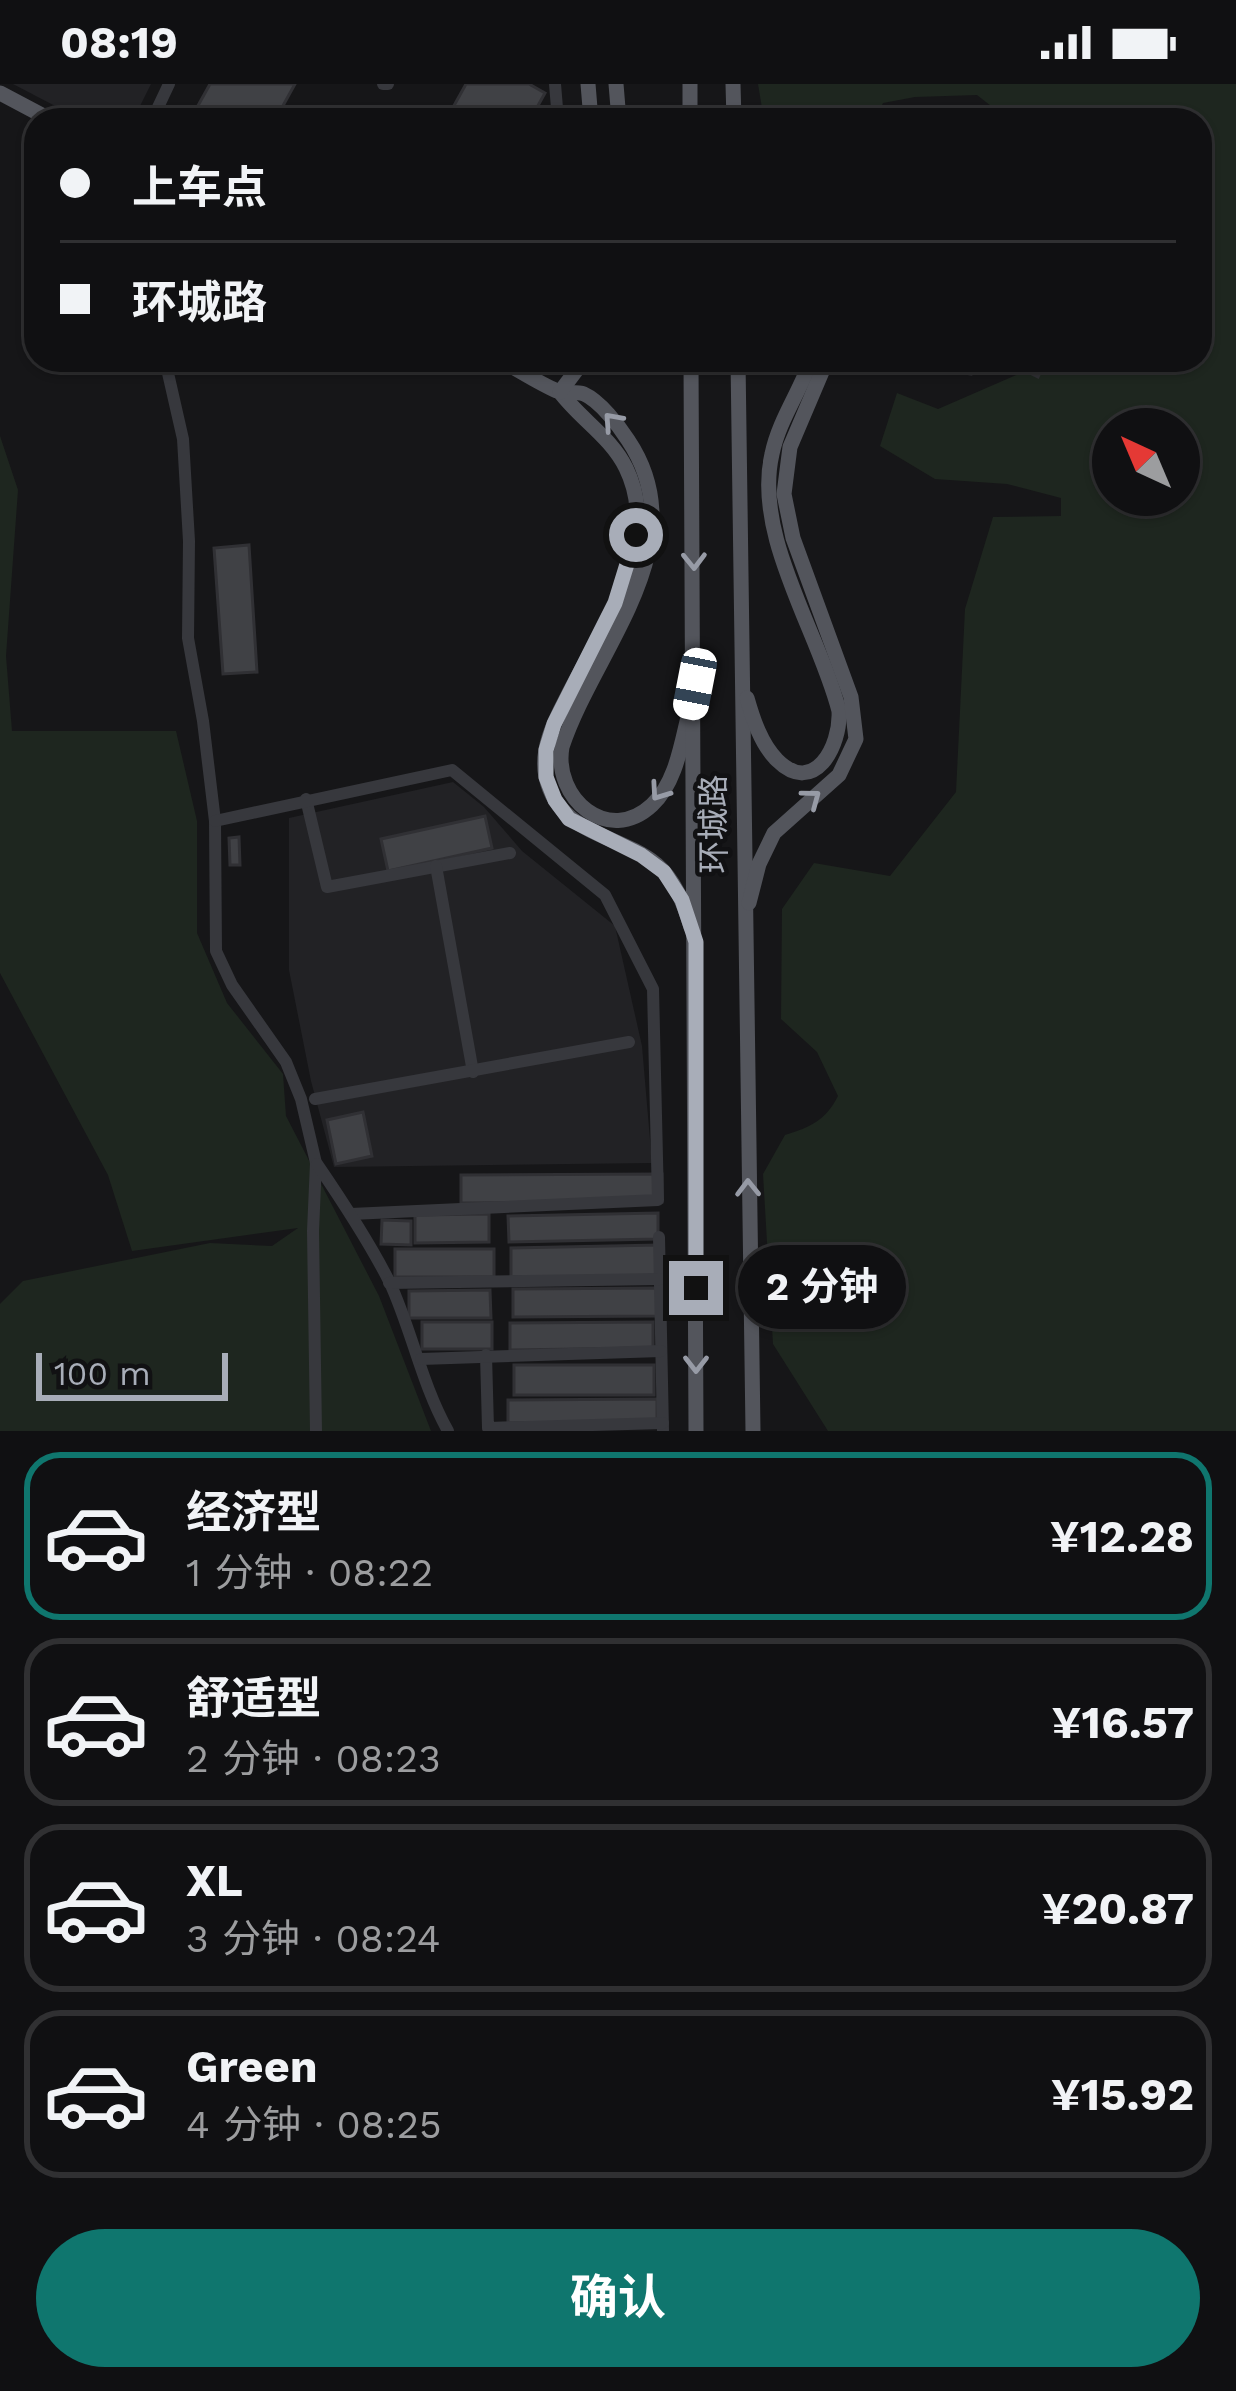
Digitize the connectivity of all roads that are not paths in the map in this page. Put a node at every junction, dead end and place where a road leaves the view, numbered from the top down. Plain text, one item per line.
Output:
1 (0, 93) edge
2 (28, 108) edge
3 (169, 372) edge
4 (521, 372) edge
5 (528, 372) edge
6 (575, 372) edge
7 (692, 372) edge
8 (738, 372) edge
9 (806, 372) edge
10 (822, 372) edge
11 (525, 374) junction
12 (560, 392) junction
13 (742, 678) junction
14 (695, 682) junction
15 (306, 799) junction
16 (215, 821) junction
17 (510, 853) dead end
18 (436, 866) junction
19 (743, 935) junction
20 (696, 947) junction
21 (629, 1042) dead end
22 (473, 1072) junction
23 (315, 1099) dead end
24 (316, 1162) junction
25 (351, 1214) junction
26 (659, 1237) dead end
27 (660, 1279) junction
28 (389, 1283) junction
29 (661, 1351) junction
30 (486, 1355) junction
31 (421, 1359) junction
32 (663, 1427) edge
33 (316, 1431) edge
34 (448, 1431) edge
35 (696, 1431) edge
36 (753, 1431) edge

1 - 2 main road
3 - 16 street
4 - 11 main road
5 - 11 main road
6 - 12 main road
7 -> 14 main road, 环城路
8 - 13 main road, 环城路
9 - 13 main road
19 -> 10 main road
11 - 12 main road
14 -> 12 main road
12 - 20 main road
13 - 19 main road, 环城路
14 - 20 main road, 环城路
15 - 16 street
15 - 18 street
15 - 25 street
16 - 24 street
17 - 18 street
18 - 22 street
36 -> 19 main road, 环城路
20 -> 35 main road, 环城路
21 - 22 street
22 - 23 street
24 - 25 street
24 - 33 street
25 - 28 street
26 - 27 street
27 - 28 street
27 - 29 street
28 - 31 street
29 - 30 street
29 - 32 street
30 - 31 street
30 - 32 street
31 - 34 street

